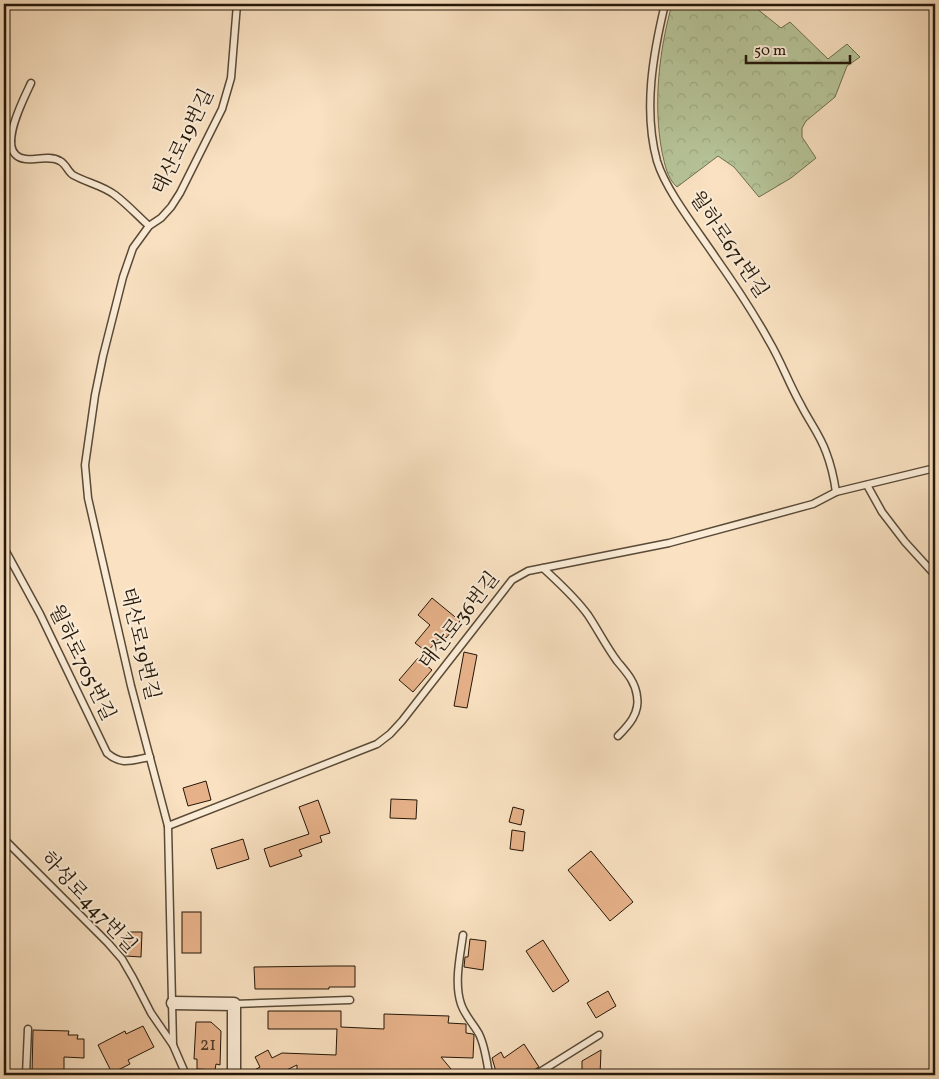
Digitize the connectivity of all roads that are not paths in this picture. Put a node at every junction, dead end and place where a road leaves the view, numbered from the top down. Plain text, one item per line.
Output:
1 (237, 4) edge
2 (665, 4) edge
3 (31, 83) dead end
4 (149, 226) junction
5 (935, 468) edge
6 (867, 484) junction
7 (836, 492) junction
8 (4, 548) edge
9 (544, 568) junction
10 (935, 575) edge
11 (618, 736) dead end
12 (150, 757) junction
13 (168, 826) junction
14 (4, 839) edge
15 (463, 935) dead end
16 (350, 1000) dead end
17 (173, 1002) junction
18 (234, 1004) junction
19 (28, 1029) dead end
20 (599, 1036) dead end
21 (173, 1045) junction
22 (26, 1075) edge
23 (186, 1075) edge
24 (234, 1075) edge
25 (489, 1075) edge
26 (535, 1075) edge

1 - 4 lane, 태산로19번길
2 - 7 lane, 월하로671번길
3 - 4 lane, 태산로19번길
4 - 12 lane, 태산로19번길
5 - 6 lane, 태산로36번길
6 - 7 lane, 태산로36번길
6 - 10 lane
7 - 9 lane, 태산로36번길
8 - 12 lane, 월하로705번길
9 - 11 lane
9 - 13 lane, 태산로36번길
12 - 13 lane, 태산로19번길
13 - 17 lane, 태산로19번길
14 - 21 lane, 하성로447번길
15 - 25 lane
16 - 18 lane
17 - 18 street
17 - 21 lane, 태산로19번길
18 - 24 street
19 - 22 lane
20 - 26 lane
21 - 23 lane, 태산로19번길

